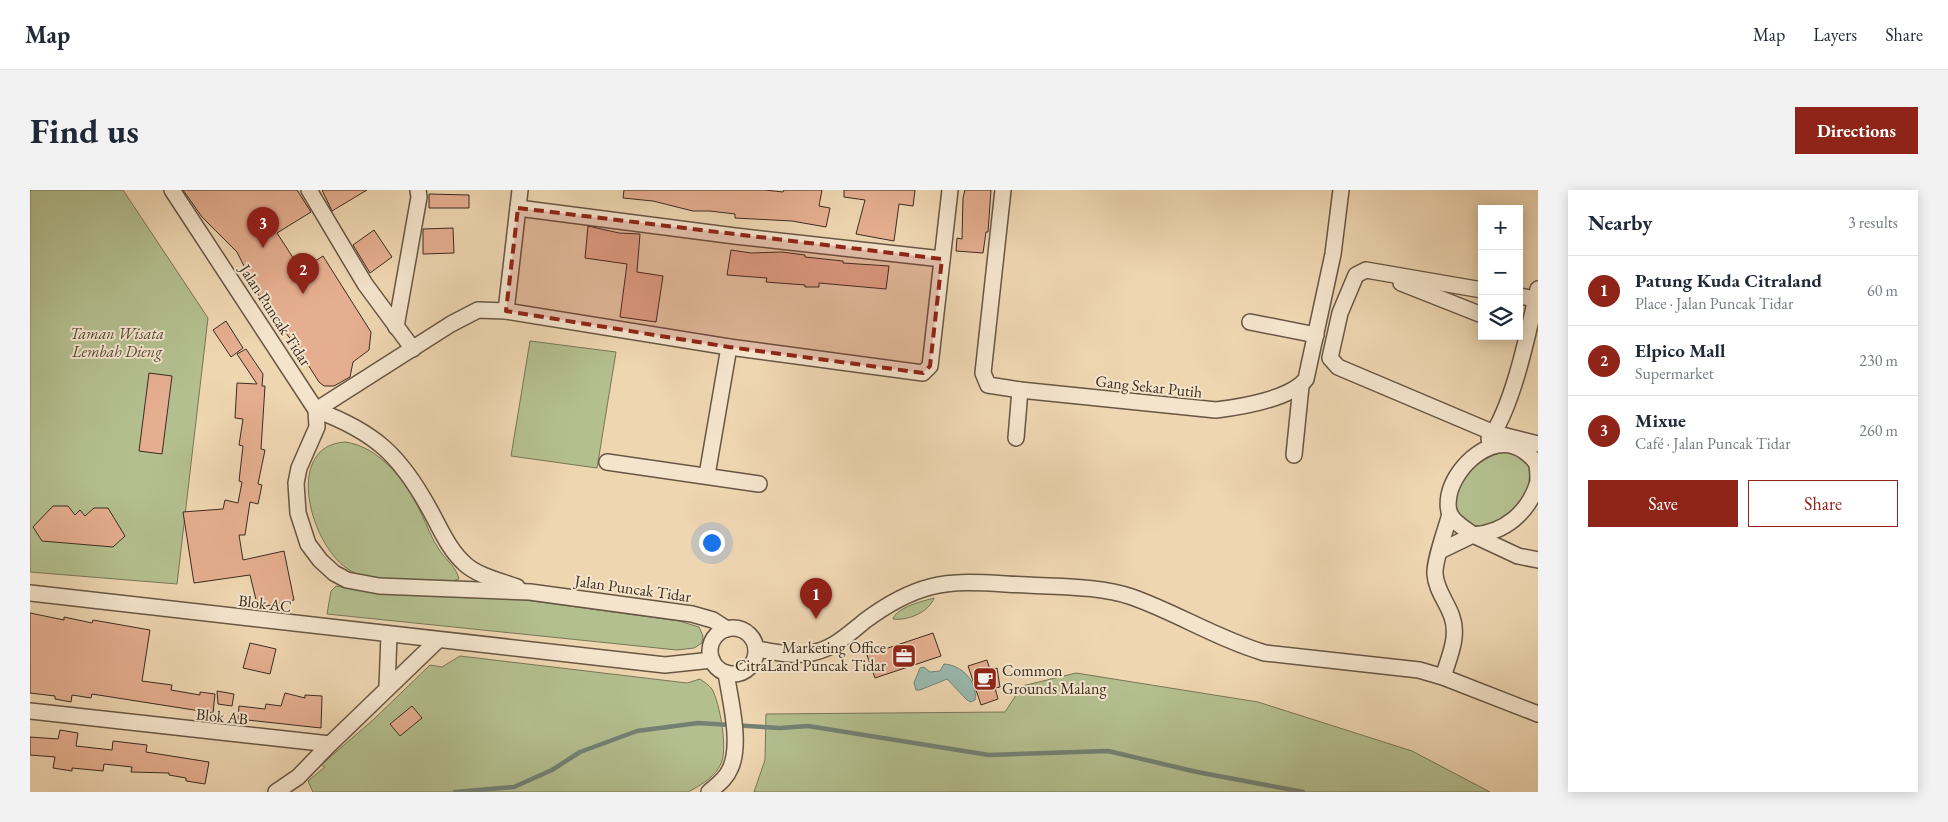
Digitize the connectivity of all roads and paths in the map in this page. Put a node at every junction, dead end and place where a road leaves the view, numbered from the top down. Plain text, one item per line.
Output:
1 (172, 190) edge
2 (308, 190) edge
3 (418, 190) edge
4 (520, 190) edge
5 (950, 190) edge
6 (1003, 190) edge
7 (1341, 190) edge
8 (518, 208) junction
9 (942, 259) junction
10 (1374, 272) junction
11 (1478, 289) edge
12 (1537, 294) edge
13 (1523, 296) edge
14 (506, 311) junction
15 (1478, 313) edge
16 (1250, 322) dead end
17 (396, 327) junction
18 (1316, 335) junction
19 (1528, 337) edge
20 (729, 347) junction
21 (413, 349) junction
22 (1301, 386) junction
23 (1020, 390) junction
24 (316, 410) junction
25 (1497, 428) junction
26 (1016, 438) dead end
27 (1514, 442) junction
28 (1538, 444) edge
29 (1479, 452) junction
30 (1294, 455) dead end
31 (606, 462) dead end
32 (1537, 464) edge
33 (707, 475) junction
34 (1538, 482) edge
35 (759, 484) dead end
36 (1450, 514) junction
37 (1509, 523) junction
38 (1473, 535) junction
39 (1440, 551) junction
40 (1515, 555) junction
41 (1538, 560) edge
42 (466, 566) junction
43 (1538, 568) edge
44 (462, 590) junction
45 (530, 592) junction
46 (30, 593) edge
47 (727, 629) junction
48 (389, 635) junction
49 (438, 640) junction
50 (756, 649) junction
51 (712, 660) junction
52 (726, 673) junction
53 (1443, 677) junction
54 (387, 687) junction
55 (30, 711) edge
56 (1538, 714) edge
57 (330, 744) junction
58 (276, 792) edge
59 (710, 792) edge

1 - 24 street, Jalan Puncak Tidar
2 - 17 street
3 - 17 street
4 - 8 street
5 - 9 street
6 - 23 street, Gang Sekar Putih
7 - 18 street
8 - 9 street
8 - 14 street
9 - 20 street
10 - 11 street
10 - 15 street
10 - 25 street
12 - 13 street
12 - 19 street
14 - 20 street
14 - 21 street
16 - 18 street
17 - 21 street
18 - 22 street
19 - 25 street
20 - 33 street
21 - 24 street
22 - 23 street, Gang Sekar Putih
22 - 30 street
23 - 26 street
24 - 42 street, Jalan Puncak Tidar
24 - 44 street, Jalan Puncak Tidar
25 - 27 street
25 - 29 street
27 - 28 street
27 - 29 street
27 - 32 street
29 - 36 street
31 - 33 street
32 - 34 street
33 - 35 street
34 - 37 street
36 - 38 street
36 - 39 street
37 - 38 street
37 - 40 street
38 - 39 street
38 - 40 street
39 - 53 street
40 - 41 street
40 - 43 street
42 - 44 street
42 - 45 street, Jalan Puncak Tidar
44 - 45 street, Jalan Puncak Tidar
45 - 47 street, Jalan Puncak Tidar
46 - 48 street, Blok AC
47 - 50 street
47 - 51 street
48 - 49 street, Blok AC
48 - 54 street
49 - 51 street, Blok AC
49 - 54 street
50 - 52 street
50 - 53 street
51 - 52 street
52 - 59 street
53 - 56 street
54 - 57 street
55 - 57 street, Blok AB
57 - 58 street

